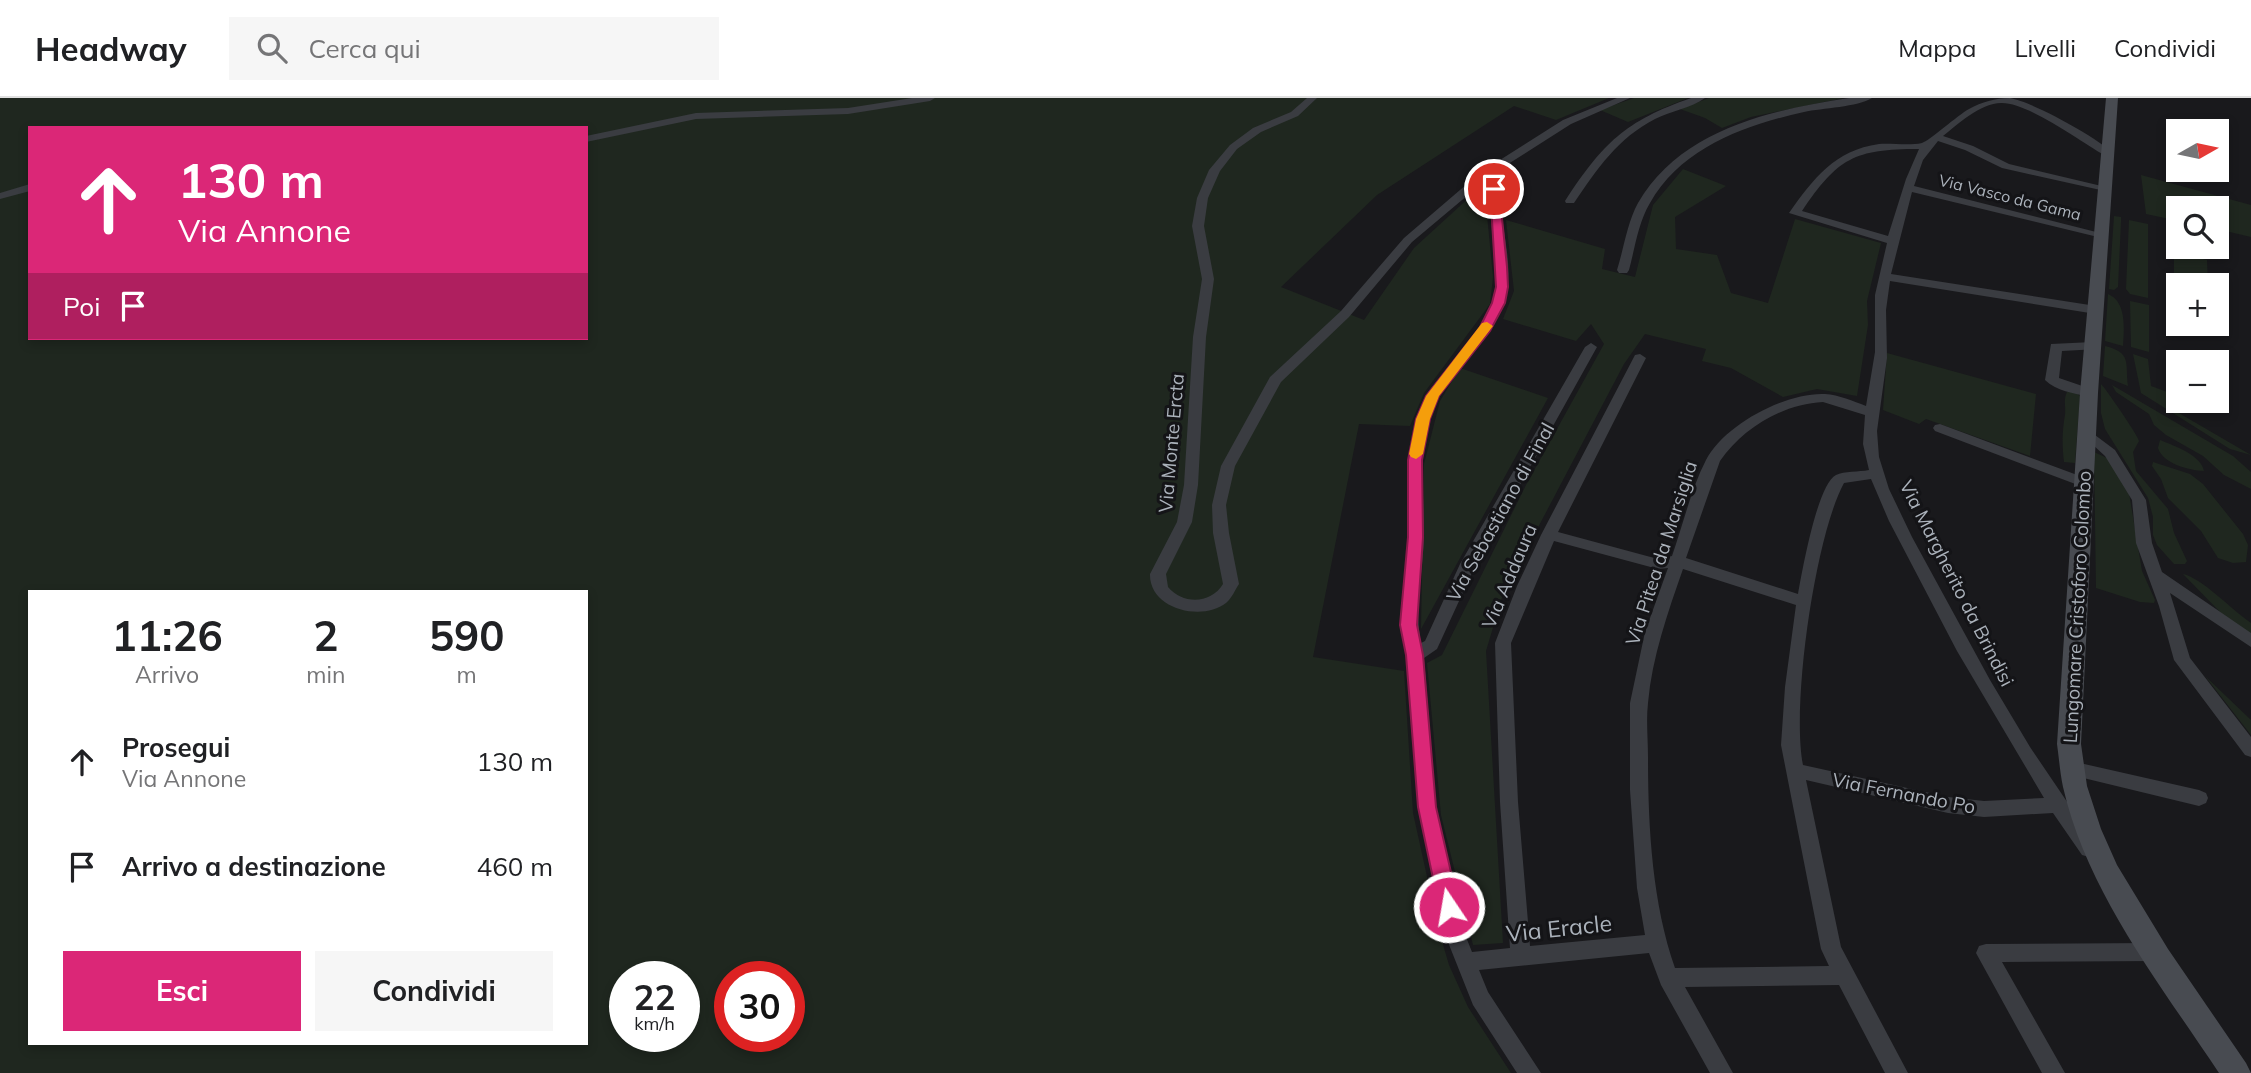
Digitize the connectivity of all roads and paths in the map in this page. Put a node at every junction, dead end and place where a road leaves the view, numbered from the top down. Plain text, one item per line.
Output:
1 (930, 98) edge
2 (1312, 98) edge
3 (1625, 98) edge
4 (1699, 98) edge
5 (1867, 98) edge
6 (2112, 98) edge
7 (2020, 101) edge
8 (1937, 137) junction
9 (588, 139) edge
10 (1926, 146) junction
11 (2108, 153) junction
12 (1501, 162) junction
13 (28, 188) edge
14 (1910, 188) junction
15 (2105, 188) junction
16 (0, 196) edge
17 (1570, 201) dead end
18 (2102, 235) junction
19 (1894, 241) junction
20 (1623, 270) dead end
21 (1886, 277) junction
22 (2096, 310) junction
23 (2093, 346) junction
24 (1591, 347) dead end
25 (1640, 358) dead end
26 (2089, 394) junction
27 (1871, 412) junction
28 (1940, 428) dead end
29 (2087, 433) junction
30 (1877, 474) junction
31 (2083, 482) junction
32 (1549, 535) junction
33 (1677, 561) junction
34 (2155, 575) junction
35 (1804, 602) junction
36 (2200, 619) dead end
37 (2251, 641) edge
38 (1415, 655) junction
39 (2251, 751) edge
40 (2070, 768) junction
41 (1794, 769) junction
42 (2199, 797) dead end
43 (2057, 805) junction
44 (2110, 878) junction
45 (1656, 943) junction
46 (2156, 952) junction
47 (1521, 957) junction
48 (1466, 962) junction
49 (1845, 975) junction
50 (1668, 978) junction
51 (1531, 1073) edge
52 (1722, 1073) edge
53 (1897, 1073) edge
54 (2054, 1073) edge
55 (2236, 1073) edge

1 - 9 street
2 - 12 street, Via Monte Ercta
3 - 12 street, Via Monte Ercta
4 - 17 street
5 - 20 street
6 - 11 main road, Lungomare Cristoforo Colombo
7 - 8 street
7 - 11 street
8 - 10 street
8 - 15 street
10 - 14 street, Via Margherito da Brindisi
10 - 19 street
11 - 15 main road, Lungomare Cristoforo Colombo
12 - 38 street
13 - 16 street
14 - 18 street, Via Vasco da Gama
14 - 19 street, Via Margherito da Brindisi
15 - 18 main road, Lungomare Cristoforo Colombo
18 - 22 main road, Lungomare Cristoforo Colombo
19 - 21 street, Via Margherito da Brindisi
21 - 22 street
21 - 27 street, Via Margherito da Brindisi
22 - 23 main road, Lungomare Cristoforo Colombo
23 - 26 main road, Lungomare Cristoforo Colombo
23 - 26 street
24 - 38 street, Via Sebastiano di Final
25 - 32 street, Via Addaura
26 - 29 main road, Lungomare Cristoforo Colombo
27 - 30 street, Via Margherito da Brindisi
27 - 33 street, Via Pitea da Marsiglia
28 - 31 street
29 - 31 main road, Lungomare Cristoforo Colombo
29 - 34 street
30 - 35 street
30 - 43 street, Via Margherito da Brindisi
31 - 40 main road, Lungomare Cristoforo Colombo
32 - 33 street
32 - 47 street, Via Addaura
33 - 35 street
33 - 45 street, Via Pitea da Marsiglia
34 - 36 street
34 - 37 street
34 - 39 street
35 - 41 street
38 - 48 street
40 - 42 street
40 - 44 main road, Lungomare Cristoforo Colombo
41 - 43 street, Via Fernando Po
41 - 49 street
43 - 44 street, Via Margherito da Brindisi
44 - 46 main road, Lungomare Cristoforo Colombo
45 - 47 street, Via Eracle
45 - 50 street, Via Pitea da Marsiglia
46 - 54 street
46 - 55 main road, Lungomare Cristoforo Colombo
47 - 48 street, Via Eracle
48 - 51 street
49 - 50 street
49 - 53 street
50 - 52 street, Via Pitea da Marsiglia

